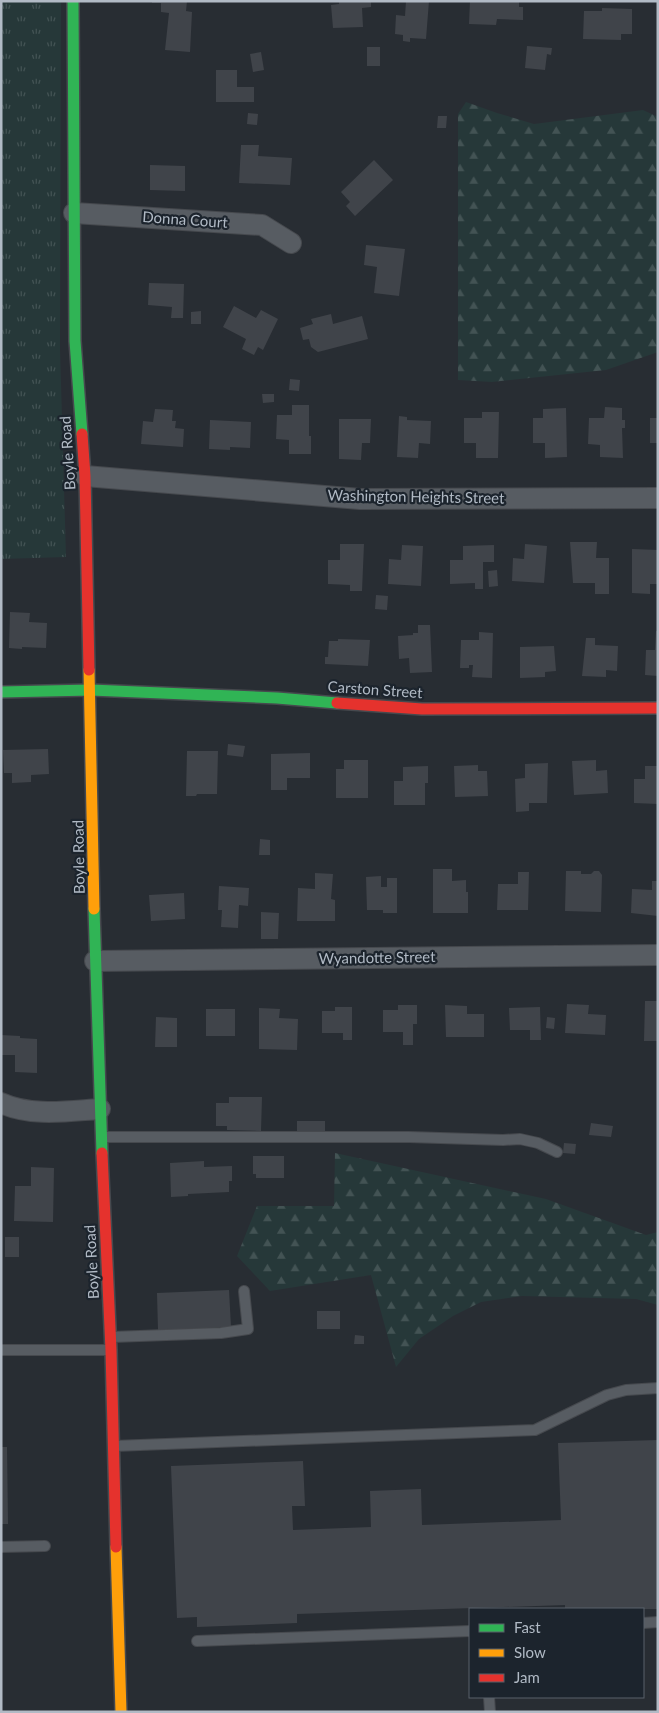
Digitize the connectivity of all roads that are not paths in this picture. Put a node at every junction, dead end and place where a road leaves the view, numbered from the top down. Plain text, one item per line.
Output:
1 (73, 1) edge
2 (74, 213) junction
3 (291, 243) dead end
4 (85, 476) junction
5 (658, 498) edge
6 (91, 690) junction
7 (1, 692) edge
8 (658, 708) edge
9 (658, 955) edge
10 (96, 961) junction
11 (1, 1103) edge
12 (100, 1109) junction
13 (101, 1137) junction
14 (557, 1152) dead end
15 (244, 1291) dead end
16 (111, 1337) junction
17 (1, 1350) edge
18 (111, 1350) junction
19 (658, 1388) edge
20 (113, 1446) junction
21 (45, 1546) dead end
22 (1, 1547) edge
23 (658, 1622) edge
24 (644, 1623) edge
25 (469, 1631) edge
26 (197, 1641) dead end
27 (489, 1698) edge
28 (121, 1712) edge
29 (490, 1712) edge

1 - 2 street, Boyle Road
2 - 3 street, Donna Court
2 - 4 street, Boyle Road
4 - 5 street, Washington Heights Street
4 - 6 street, Boyle Road
6 - 7 street, Carston Street
6 - 8 street, Carston Street
6 - 10 street, Boyle Road
9 - 10 street, Wyandotte Street
10 - 12 street, Boyle Road
11 - 12 street
12 - 13 street, Boyle Road
13 - 14 lane
13 - 16 street, Boyle Road
15 - 16 lane
16 - 18 street, Boyle Road
17 - 18 lane
18 - 20 street, Boyle Road
19 - 20 lane
20 - 28 street, Boyle Road
21 - 22 lane
23 - 24 lane
25 - 26 lane
27 - 29 lane

